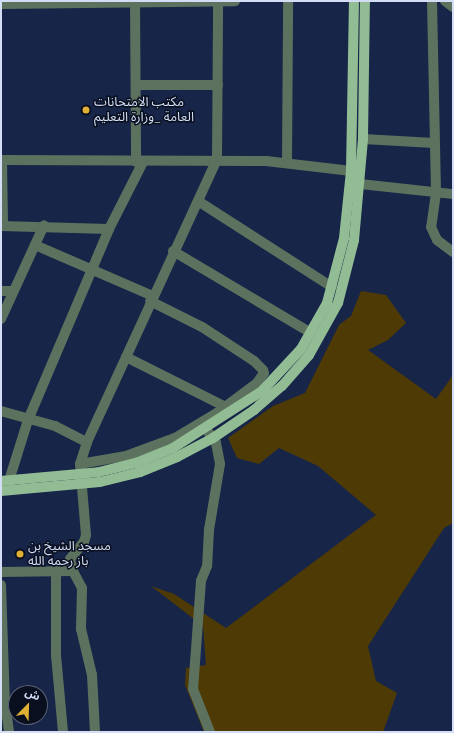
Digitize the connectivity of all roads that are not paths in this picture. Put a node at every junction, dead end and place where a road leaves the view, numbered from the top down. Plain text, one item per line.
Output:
1 (218, 1) edge
2 (235, 1) edge
3 (288, 1) edge
4 (354, 1) edge
5 (365, 1) edge
6 (432, 1) edge
7 (445, 1) edge
8 (135, 2) edge
9 (1, 4) edge
10 (453, 6) edge
11 (136, 85) junction
12 (218, 85) junction
13 (363, 139) junction
14 (434, 143) junction
15 (2, 160) edge
16 (216, 160) junction
17 (139, 162) junction
18 (287, 162) junction
19 (351, 171) junction
20 (356, 184) junction
21 (436, 193) junction
22 (453, 194) edge
23 (198, 201) junction
24 (44, 225) junction
25 (2, 226) edge
26 (109, 228) junction
27 (35, 245) junction
28 (173, 251) junction
29 (453, 252) edge
30 (93, 270) junction
31 (332, 287) junction
32 (1, 291) edge
33 (13, 291) junction
34 (152, 299) junction
35 (1, 319) edge
36 (316, 336) junction
37 (126, 357) junction
38 (279, 383) junction
39 (230, 409) junction
40 (1, 411) edge
41 (28, 420) junction
42 (239, 420) junction
43 (206, 429) junction
44 (213, 438) junction
45 (87, 442) junction
46 (80, 464) junction
47 (80, 479) junction
48 (5, 481) edge
49 (4, 491) edge
50 (56, 571) junction
51 (73, 571) junction
52 (1, 572) edge
53 (1, 584) edge
54 (2, 623) edge
55 (9, 732) edge
56 (63, 732) edge
57 (96, 732) edge
58 (210, 732) edge

1 - 2 street
1 - 8 street
1 - 12 street
3 - 18 street
4 - 19 main road
5 - 13 main road
6 - 14 street
7 - 10 street
8 - 9 street
8 - 11 street
11 - 12 street
11 - 17 street
12 - 16 street
13 - 14 street
13 - 20 main road
14 - 21 street
15 - 17 street
15 - 25 street
16 - 17 street
16 - 18 street
16 - 23 street
17 - 26 street
18 - 19 street
19 - 20 main road
20 - 21 street
20 - 31 main road
20 - 36 main road
21 - 22 street
21 - 29 street
23 - 28 street
23 - 31 street
24 - 25 street
24 - 26 street
24 - 27 street
26 - 30 street
27 - 30 street
27 - 33 street
28 - 34 street
28 - 36 street
30 - 34 street
30 - 41 street
31 - 36 main road
32 - 33 street
33 - 35 street
34 - 37 street
34 - 39 street
36 - 38 main road
37 - 39 street
37 - 45 street
38 - 39 main road
38 - 42 main road
39 - 42 main road
39 - 43 main road
39 - 46 street
40 - 41 street
41 - 45 street
41 - 48 street
42 - 44 main road
43 - 44 street
43 - 47 main road
44 - 47 main road
44 - 58 street
45 - 46 street
46 - 47 street
47 - 48 main road
47 - 49 main road
47 - 51 street
48 - 49 street
50 - 51 street
50 - 52 street
50 - 56 street
51 - 57 street
53 - 54 street
54 - 55 street

